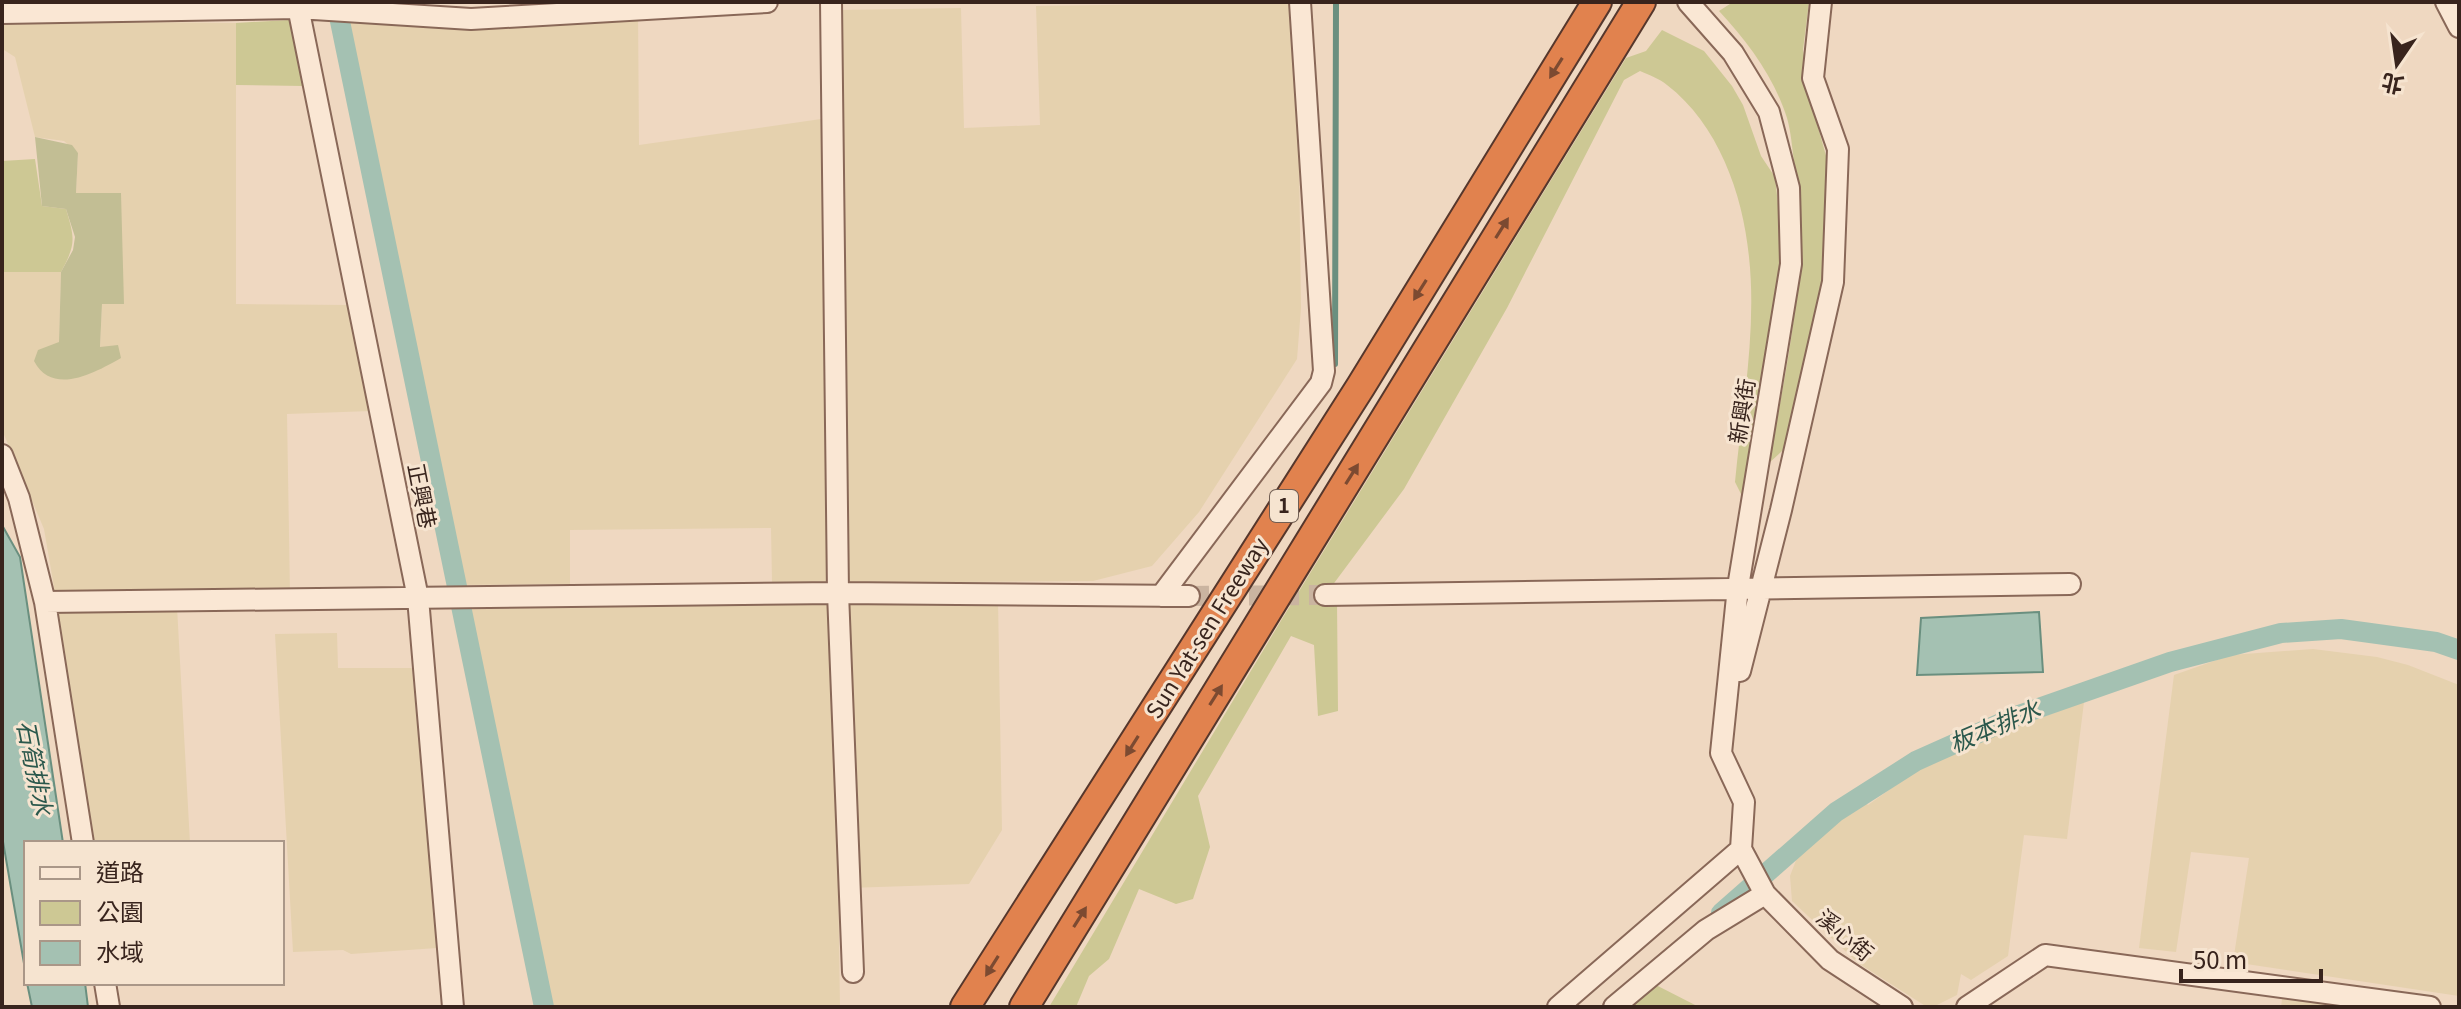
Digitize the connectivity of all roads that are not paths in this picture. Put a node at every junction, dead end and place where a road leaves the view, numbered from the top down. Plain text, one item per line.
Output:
1 (767, 2) edge
2 (831, 2) edge
3 (1300, 2) edge
4 (1597, 2) edge
5 (1641, 2) edge
6 (1688, 2) edge
7 (1821, 2) edge
8 (2446, 2) edge
9 (298, 5) edge
10 (2, 13) edge
11 (2459, 27) edge
12 (2, 455) edge
13 (2070, 584) dead end
14 (1738, 587) junction
15 (1760, 588) junction
16 (838, 593) junction
17 (1325, 595) tunnel mouth
18 (1161, 596) junction
19 (1189, 596) tunnel mouth
20 (418, 598) junction
21 (45, 602) junction
22 (1721, 753) junction
23 (83, 841) edge
24 (1741, 850) junction
25 (1765, 893) junction
26 (853, 972) dead end
27 (105, 985) edge
28 (109, 1007) edge
29 (453, 1007) edge
30 (965, 1007) edge
31 (1024, 1007) edge
32 (1558, 1007) edge
33 (1614, 1007) edge
34 (1902, 1007) edge
35 (1967, 1007) edge
36 (2430, 1007) edge

1 - 9 street
2 - 16 street
3 - 18 street
4 -> 30 highway, Sun Yat-sen Freeway / 1
31 -> 5 highway, Sun Yat-sen Freeway / 1
6 - 14 street, 新興街
7 - 15 street
8 - 11 street
9 - 10 street
9 - 20 street, 正興巷
12 - 21 street
13 - 15 street
14 - 15 street
14 - 17 street
14 - 22 street, 新興街
15 - 22 street
16 - 18 street
16 - 20 street
16 - 26 street
18 - 19 street
20 - 21 street
20 - 29 street, 正興巷
21 - 23 street
22 - 24 street
24 - 25 street, 溪心街
24 - 32 street
25 - 33 street
25 - 34 street, 溪心街
27 - 28 street
35 - 36 street

